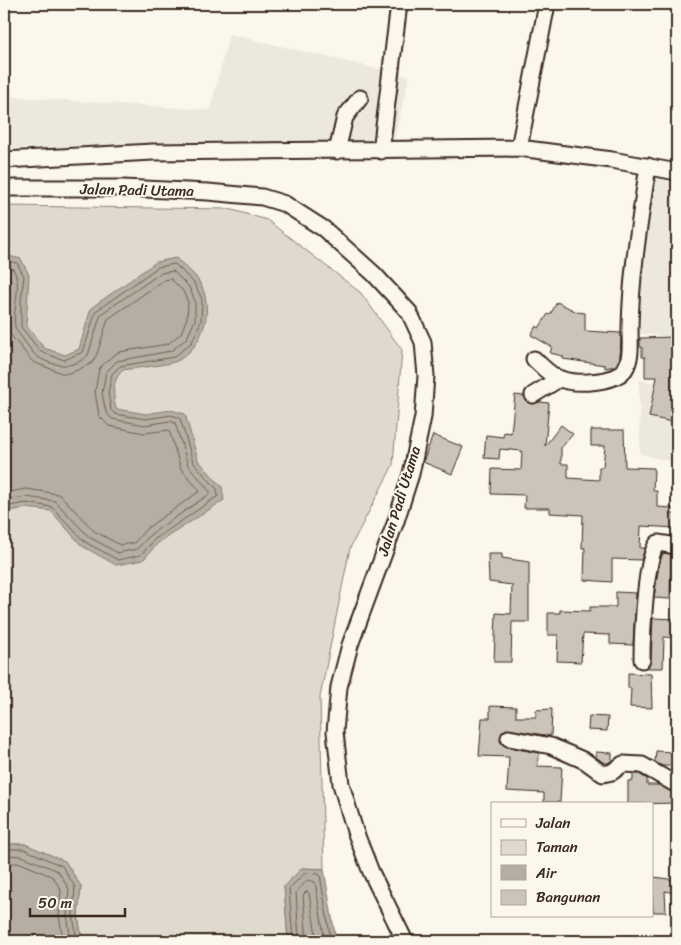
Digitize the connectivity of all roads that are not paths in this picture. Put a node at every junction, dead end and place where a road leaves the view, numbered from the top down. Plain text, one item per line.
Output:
1 (399, 4) edge
2 (547, 4) edge
3 (360, 98) dead end
4 (518, 148) junction
5 (337, 150) junction
6 (381, 150) junction
7 (4, 160) edge
8 (648, 166) junction
9 (677, 172) edge
10 (4, 188) edge
11 (534, 358) dead end
12 (559, 379) junction
13 (533, 395) dead end
14 (677, 546) edge
15 (642, 660) dead end
16 (509, 738) dead end
17 (677, 785) edge
18 (405, 941) edge

1 - 6 street
2 - 4 street
3 - 5 street
4 - 6 street
4 - 8 street
5 - 6 street
5 - 7 street
8 - 9 street
8 - 12 street
10 - 18 street, Jalan Padi Utama
11 - 12 street
12 - 13 street
14 - 15 street
16 - 17 street

